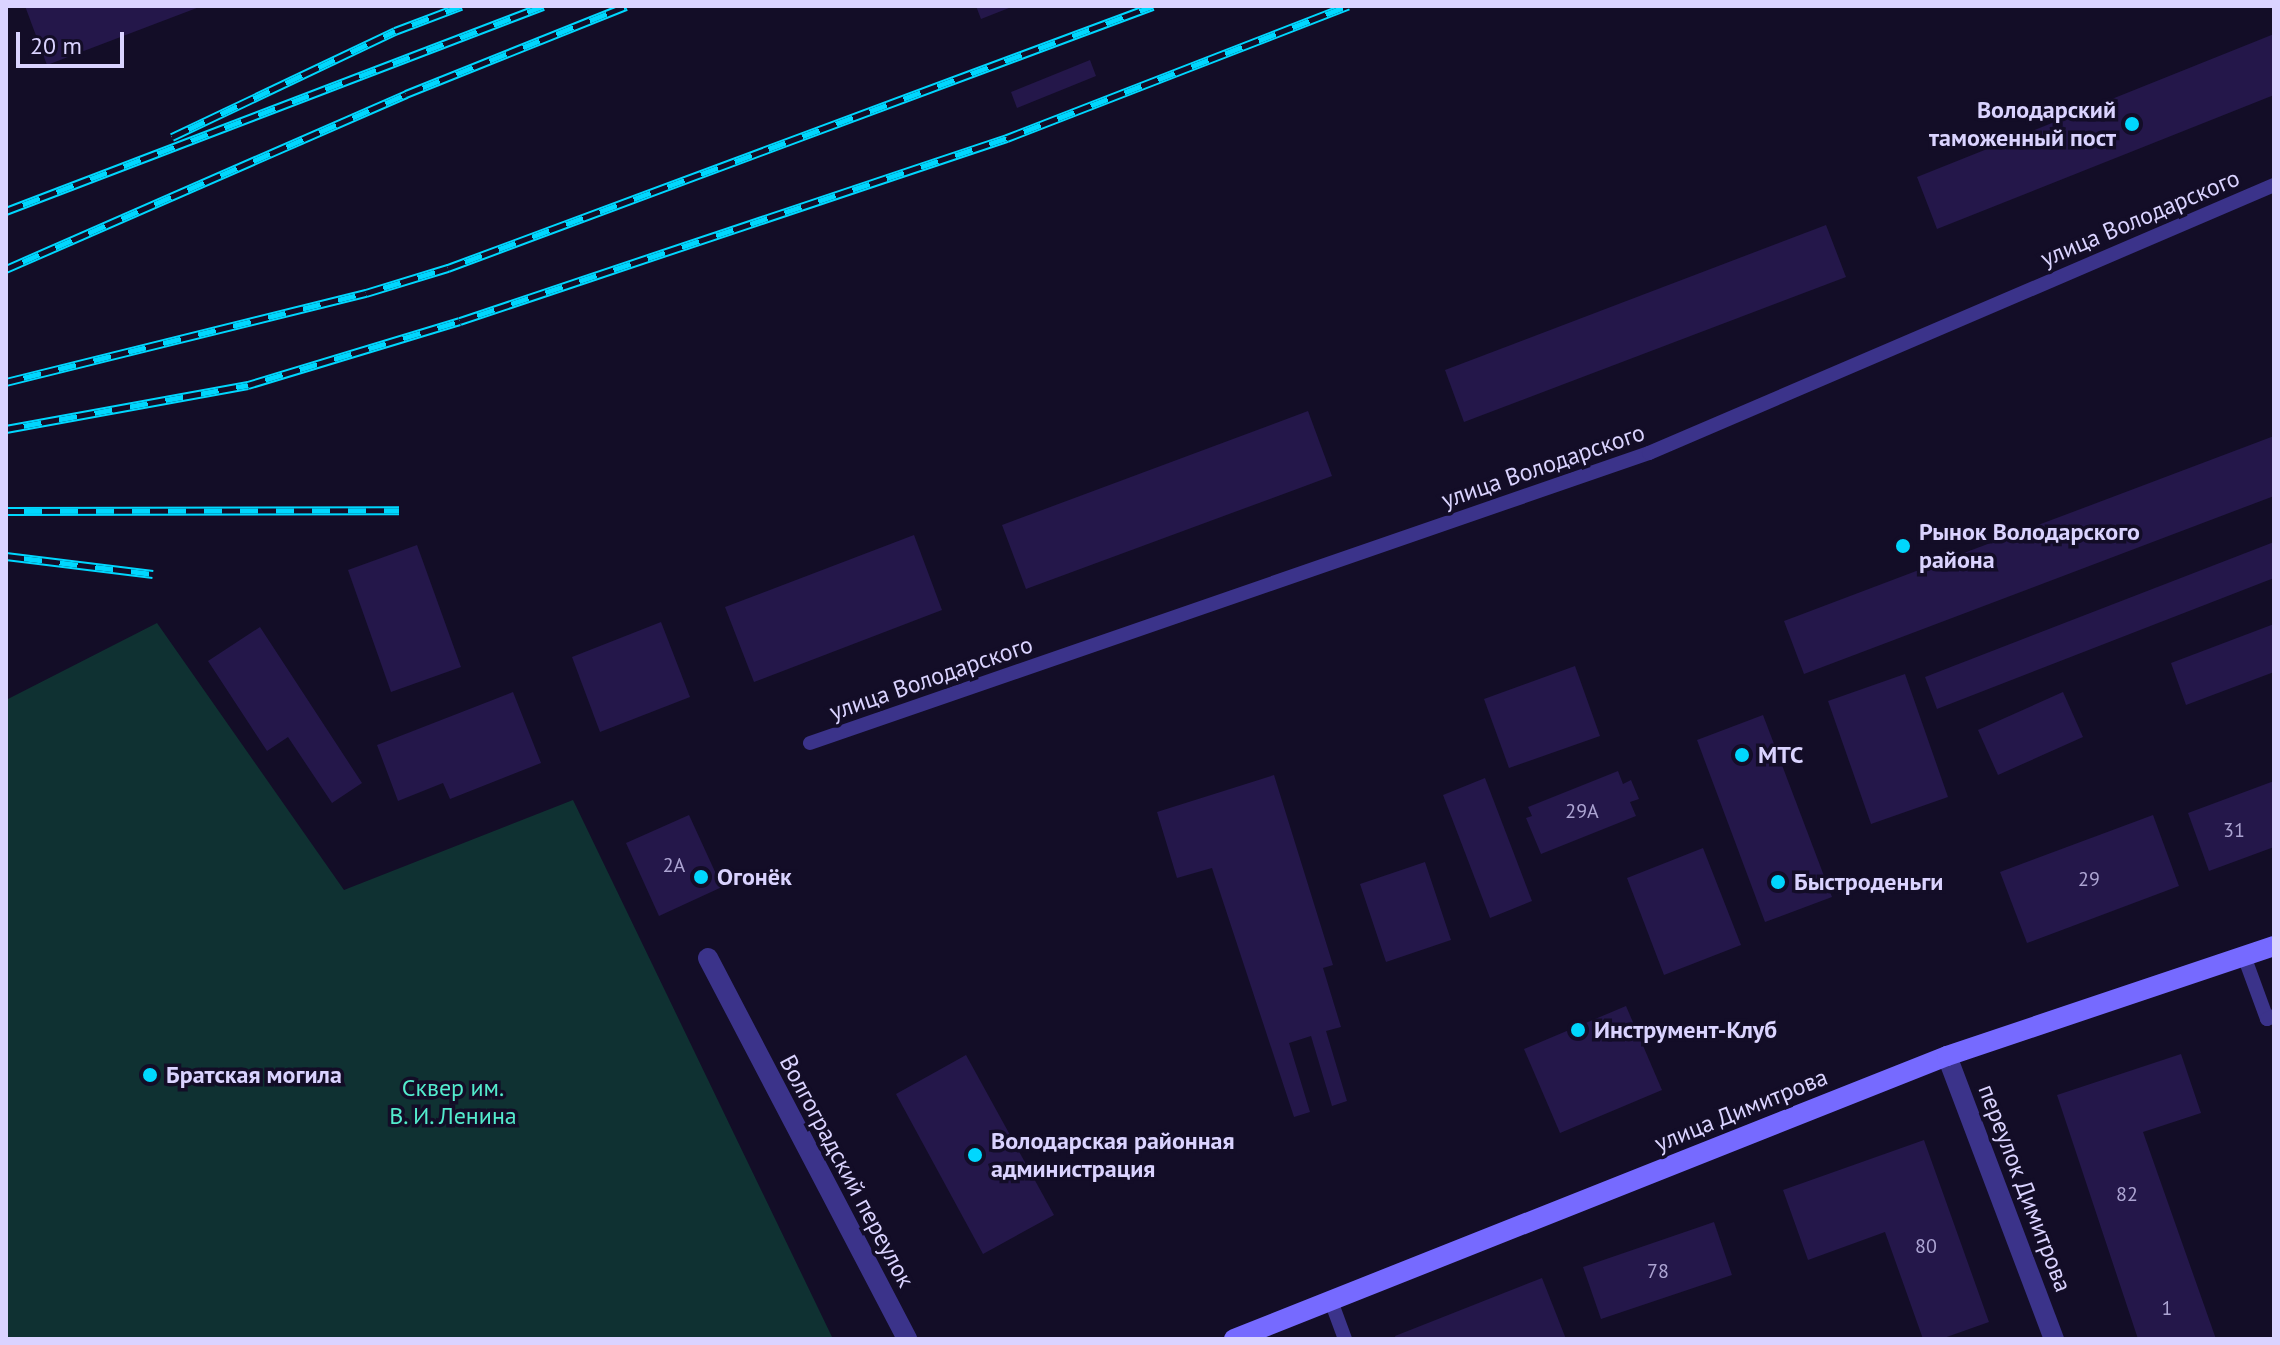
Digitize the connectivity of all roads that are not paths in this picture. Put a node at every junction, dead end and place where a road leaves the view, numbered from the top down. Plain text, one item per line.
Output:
1 (2274, 185) edge
2 (810, 743) dead end
3 (2274, 946) edge
4 (2244, 956) junction
5 (708, 958) dead end
6 (2274, 1016) edge
7 (1947, 1056) junction
8 (1331, 1301) junction
9 (907, 1339) edge
10 (1234, 1339) edge
11 (1345, 1339) edge
12 (2054, 1339) edge

1 - 2 lane, улица Володарского
3 - 4 main road, улица Димитрова
4 - 6 lane
4 - 7 main road, улица Димитрова
5 - 9 street, Волгоградский переулок
7 - 8 main road, улица Димитрова
7 - 12 street, переулок Димитрова
8 - 10 main road, улица Димитрова
8 - 11 lane

